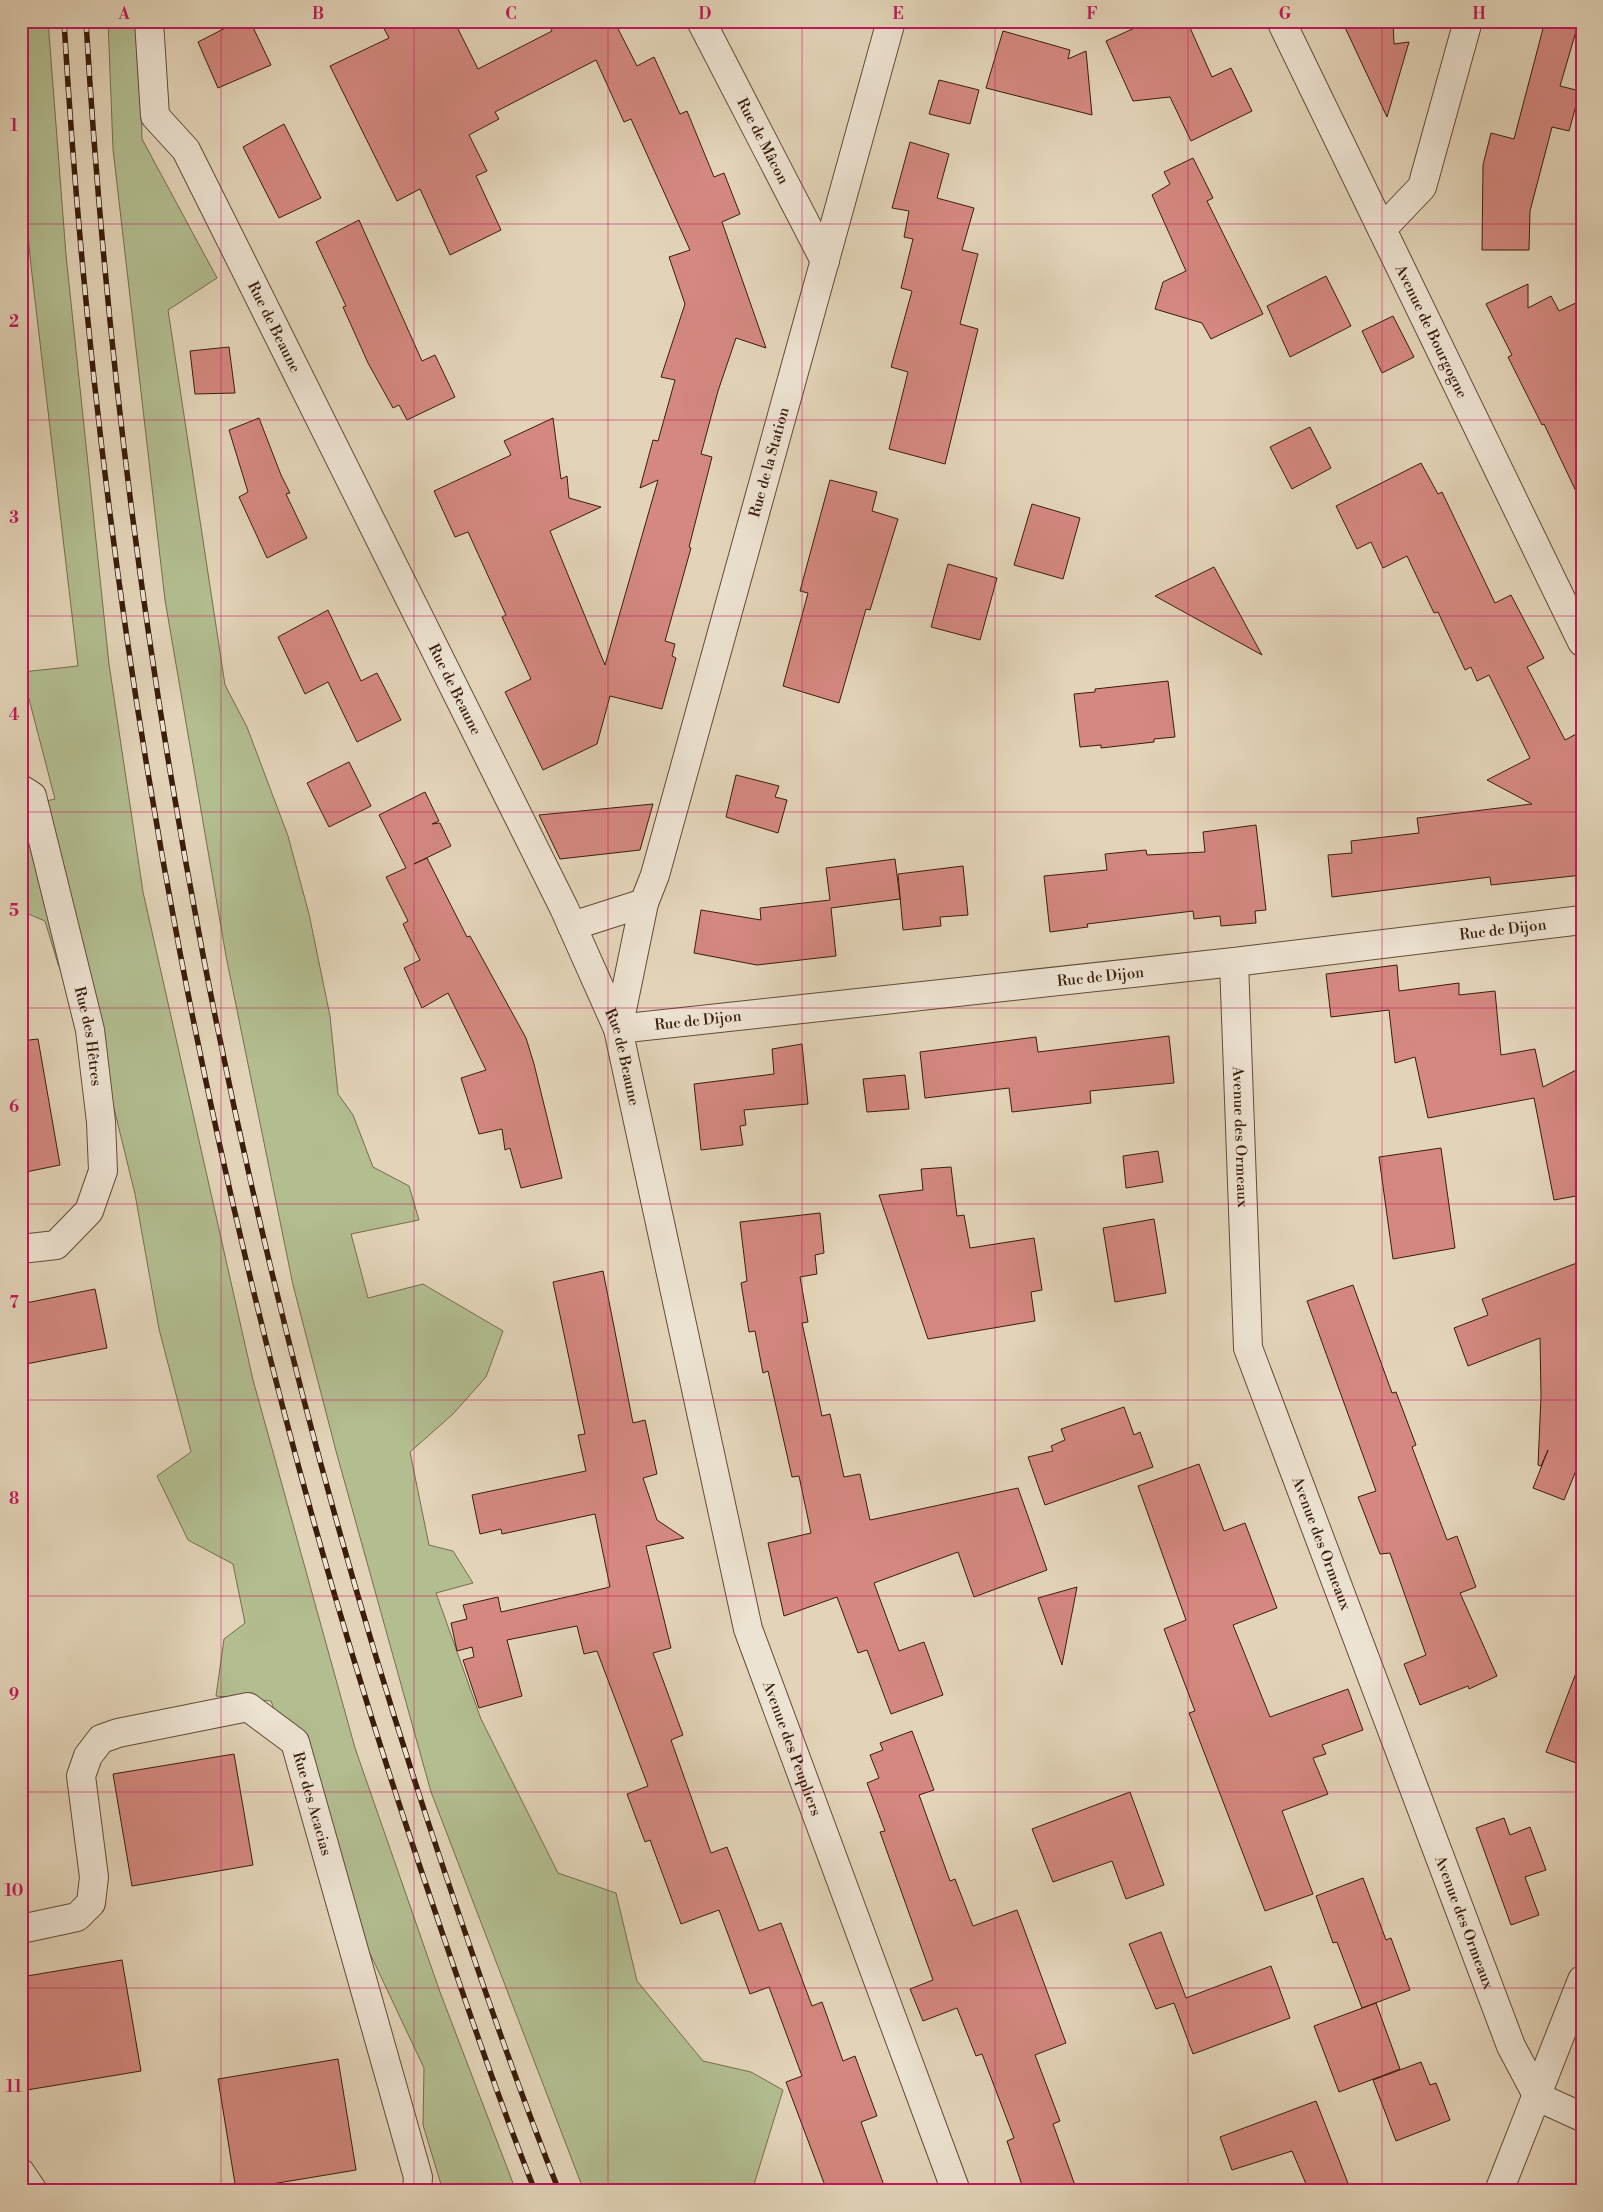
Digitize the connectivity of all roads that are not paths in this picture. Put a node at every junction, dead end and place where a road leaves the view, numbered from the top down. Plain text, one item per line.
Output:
1 (150, 21) edge
2 (701, 21) edge
3 (891, 21) edge
4 (1281, 21) edge
5 (1468, 21) edge
6 (1382, 229) junction
7 (825, 261) junction
8 (1582, 642) edge
9 (21, 789) edge
10 (644, 904) junction
11 (1582, 920) edge
12 (572, 926) junction
13 (1234, 962) junction
14 (618, 1029) junction
15 (21, 1249) edge
16 (674, 1294) joint
17 (21, 1929) edge
18 (1582, 1980) edge
19 (1538, 2097) junction
20 (1582, 2117) edge
21 (21, 2173) edge
22 (33, 2191) edge
23 (417, 2191) edge
24 (956, 2191) edge
25 (1500, 2191) edge

1 - 12 street, Rue de Beaune
2 - 7 street, Rue de Mâcon
3 - 7 street, Rue de la Station
4 - 6 street, Avenue de Bourgogne
5 - 6 street
6 - 8 street, Avenue de Bourgogne
7 - 10 street, Rue de la Station
9 - 15 street, Rue des Hêtres
10 - 12 street
10 - 14 street, Rue de la Station
11 - 13 street, Rue de Dijon
12 - 14 street, Rue de Beaune
13 - 14 street, Rue de Dijon
13 - 19 street, Avenue des Ormeaux
14 - 16 street, Rue de Beaune
16 - 24 street, Avenue des Peupliers
17 - 23 street, Rue des Acacias
18 - 19 street
19 - 20 street
19 - 25 street
21 - 22 street

